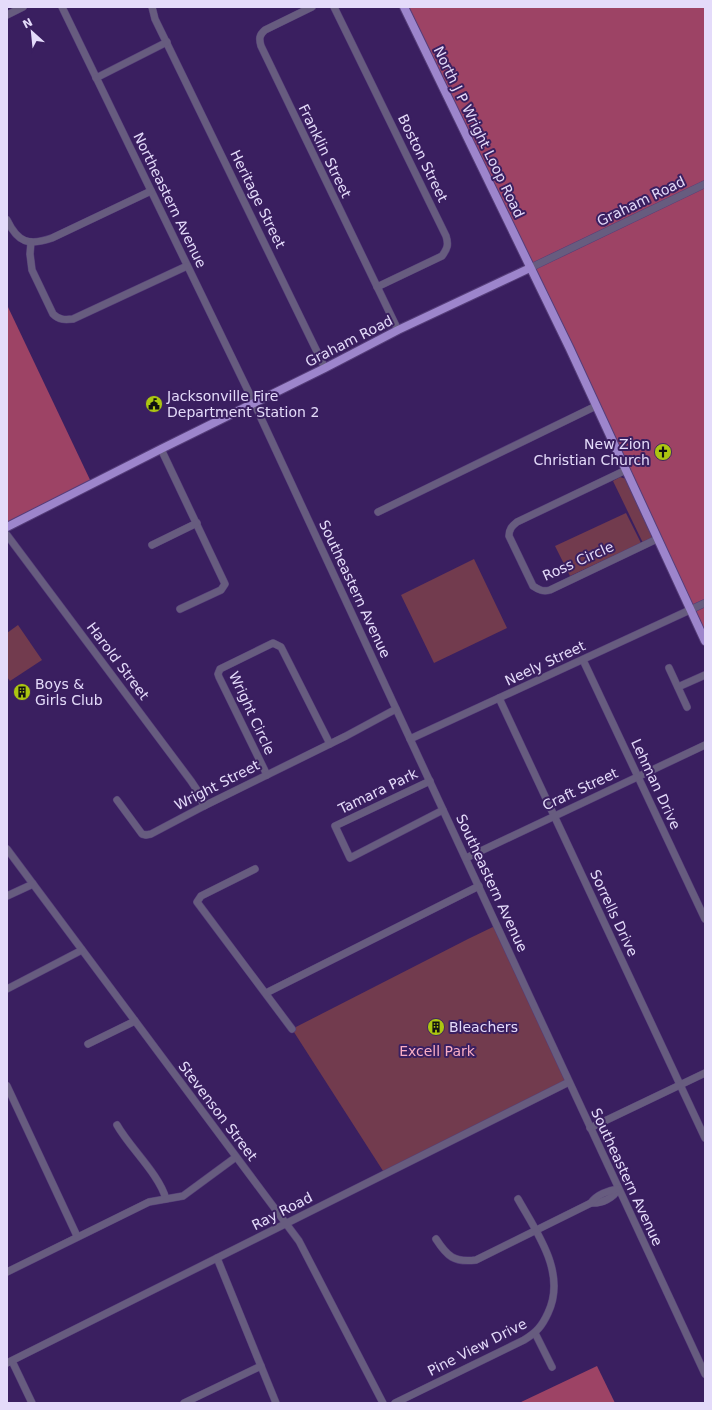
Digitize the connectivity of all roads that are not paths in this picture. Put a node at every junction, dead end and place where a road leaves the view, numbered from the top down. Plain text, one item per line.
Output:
1 (23, 7) edge
2 (62, 7) edge
3 (152, 7) edge
4 (312, 7) edge
5 (334, 7) edge
6 (404, 7) edge
7 (7, 15) edge
8 (167, 42) junction
9 (96, 78) junction
10 (705, 184) edge
11 (151, 191) junction
12 (7, 220) edge
13 (31, 242) junction
14 (187, 266) junction
15 (530, 268) junction
16 (378, 287) junction
17 (398, 330) junction
18 (325, 368) junction
19 (254, 403) junction
20 (596, 406) junction
21 (161, 449) junction
22 (626, 470) junction
23 (378, 512) dead end
24 (197, 523) junction
25 (7, 527) edge
26 (7, 535) edge
27 (657, 539) junction
28 (152, 545) dead end
29 (705, 603) edge
30 (180, 609) dead end
31 (690, 610) junction
32 (705, 641) edge
33 (583, 660) junction
34 (669, 668) dead end
35 (705, 675) edge
36 (678, 687) junction
37 (499, 698) junction
38 (687, 707) dead end
39 (396, 709) junction
40 (410, 739) junction
41 (330, 744) junction
42 (705, 744) edge
43 (267, 775) junction
44 (638, 776) junction
45 (430, 781) junction
46 (117, 800) dead end
47 (204, 806) junction
48 (443, 810) junction
49 (554, 816) junction
50 (7, 849) edge
51 (466, 858) junction
52 (255, 869) dead end
53 (33, 884) junction
54 (479, 886) junction
55 (7, 896) edge
56 (705, 920) edge
57 (82, 950) junction
58 (7, 989) edge
59 (266, 993) junction
60 (135, 1021) junction
61 (292, 1029) dead end
62 (88, 1044) dead end
63 (705, 1073) edge
64 (569, 1082) junction
65 (680, 1085) junction
66 (7, 1086) edge
67 (117, 1124) dead end
68 (590, 1128) junction
69 (705, 1138) edge
70 (236, 1158) junction
71 (618, 1189) junction
72 (166, 1198) junction
73 (518, 1199) dead end
74 (286, 1224) junction
75 (535, 1230) junction
76 (77, 1236) junction
77 (436, 1239) dead end
78 (217, 1258) junction
79 (7, 1272) edge
80 (535, 1333) junction
81 (10, 1362) edge
82 (261, 1366) junction
83 (552, 1367) dead end
84 (705, 1374) edge
85 (32, 1403) edge
86 (184, 1403) edge
87 (276, 1403) edge
88 (383, 1403) edge
89 (395, 1403) edge

1 - 7 street
2 - 9 street, Northeastern Avenue
3 - 8 street, Heritage Street
4 - 16 street, Franklin Street
5 - 16 street, Boston Street
6 - 15 main road, North J P Wright Loop Road
8 - 9 street
8 - 18 street, Heritage Street
9 - 11 street, Northeastern Avenue
10 - 15 street, Graham Road
11 - 13 street
11 - 14 street, Northeastern Avenue
12 - 13 street
13 - 14 street
14 - 19 street, Northeastern Avenue
15 - 17 main road, Graham Road
15 - 20 main road, North J P Wright Loop Road
16 - 17 street, Franklin Street
17 - 18 main road, Graham Road
18 - 19 main road, Graham Road
19 - 21 main road, Graham Road
19 - 39 street, Southeastern Avenue
20 - 22 main road, North J P Wright Loop Road
20 - 23 street
21 - 24 street
21 - 25 main road, Graham Road
22 - 27 main road, North J P Wright Loop Road
22 - 27 street, Ross Circle
24 - 28 street
24 - 30 street
26 - 47 street, Harold Street
27 - 31 main road, North J P Wright Loop Road
29 - 31 street, Neely Street
31 - 32 main road, North J P Wright Loop Road
31 - 33 street, Neely Street
33 - 37 street, Neely Street
33 - 44 street, Lehman Drive
34 - 36 street
35 - 36 street
36 - 38 street
37 - 40 street, Neely Street
37 - 49 street, Sorrells Drive
39 - 40 street, Southeastern Avenue
39 - 41 street, Wright Street
40 - 45 street, Southeastern Avenue
41 - 43 street, Wright Street
41 - 43 street, Wright Circle
42 - 44 street, Craft Street
43 - 47 street, Wright Street
44 - 49 street, Craft Street
44 - 56 street, Lehman Drive
45 - 48 street, Southeastern Avenue
45 - 48 street, Tamara Park
46 - 47 street, Wright Street
48 - 51 street, Southeastern Avenue
49 - 51 street, Craft Street
49 - 65 street, Sorrells Drive
50 - 53 street, Stevenson Street
51 - 54 street, Southeastern Avenue
52 - 59 street
53 - 55 street
53 - 57 street, Stevenson Street
54 - 59 street
54 - 64 street, Southeastern Avenue
57 - 58 street
57 - 60 street, Stevenson Street
59 - 61 street
60 - 62 street
60 - 70 street, Stevenson Street
63 - 65 street
64 - 68 street, Southeastern Avenue
64 - 74 street, Ray Road
65 - 68 street
65 - 69 street, Sorrells Drive
66 - 76 street
67 - 72 street
68 - 71 street, Southeastern Avenue
70 - 72 street
70 - 74 street, Stevenson Street
71 - 75 street
71 - 84 street, Southeastern Avenue
72 - 76 street
73 - 75 street, Pine View Drive
74 - 78 street, Ray Road
74 - 88 street, Stevenson Street
75 - 77 street
75 - 80 street, Pine View Drive
76 - 79 street
78 - 81 street, Ray Road
78 - 82 street
80 - 83 street
80 - 89 street, Pine View Drive
81 - 85 street
82 - 86 street
82 - 87 street

